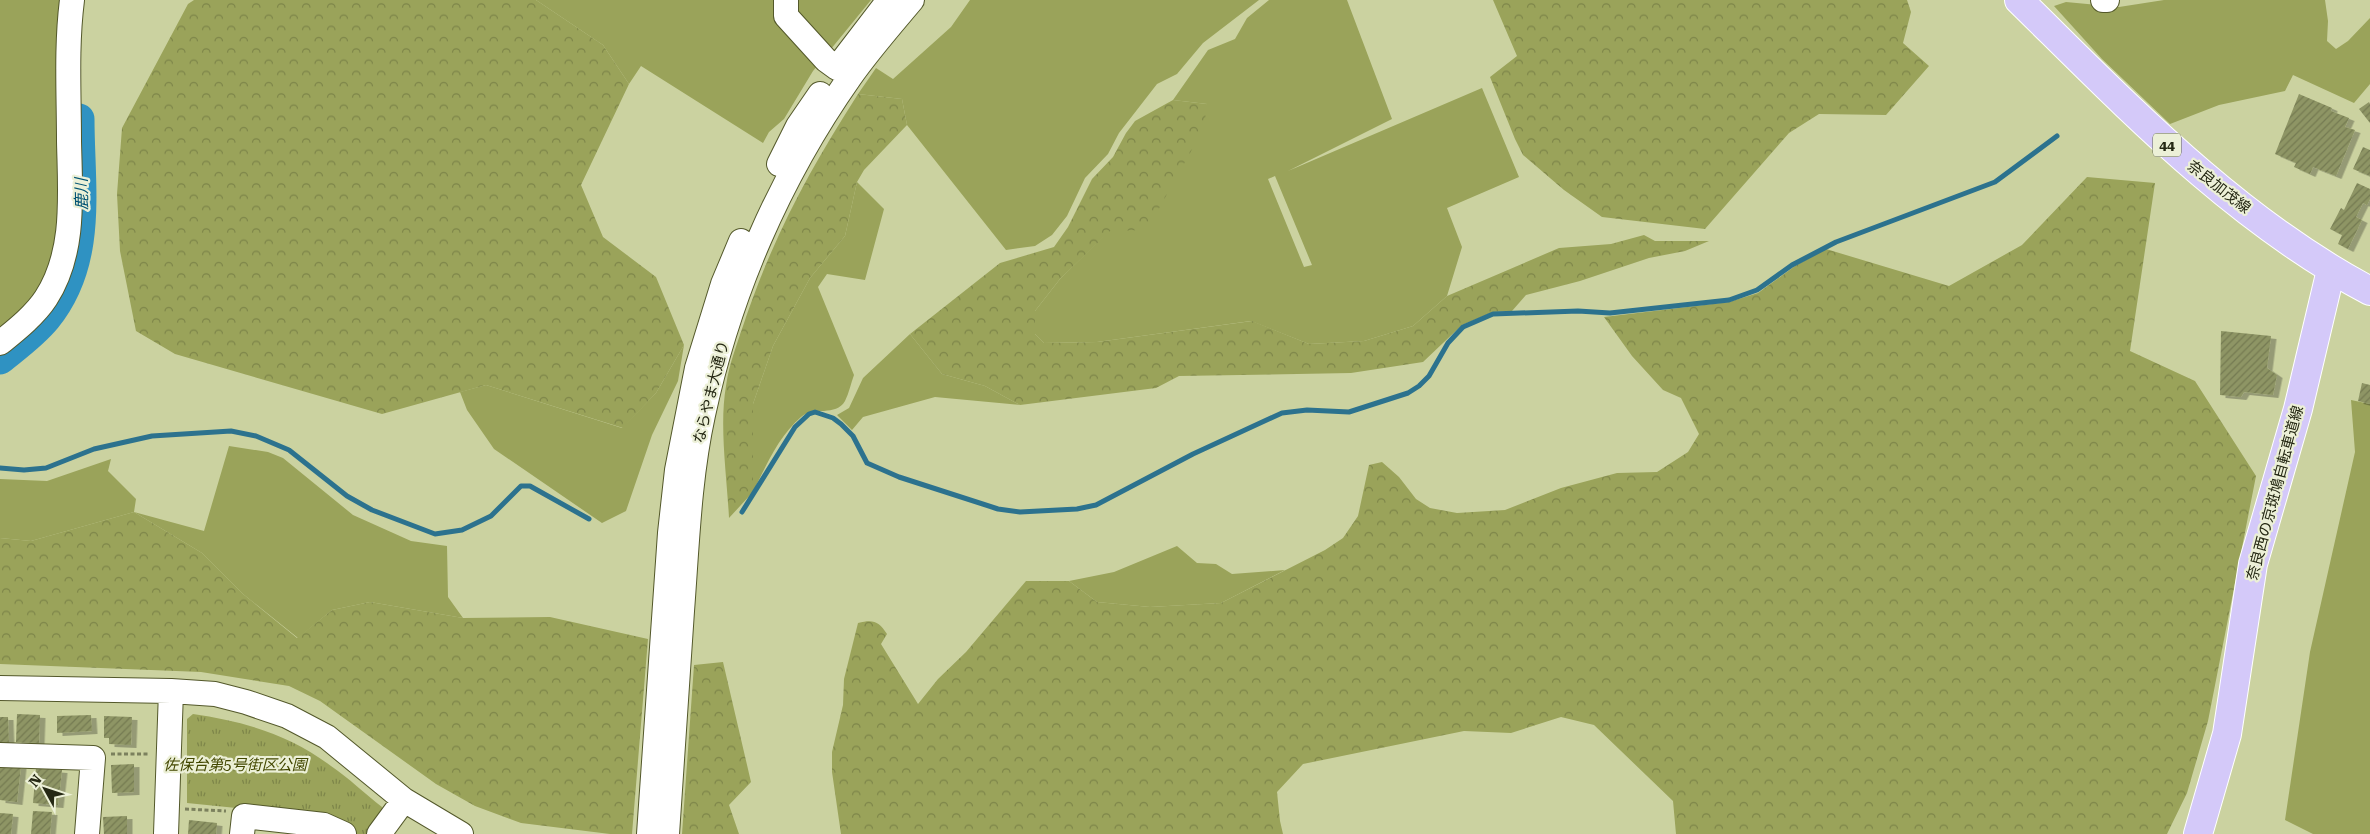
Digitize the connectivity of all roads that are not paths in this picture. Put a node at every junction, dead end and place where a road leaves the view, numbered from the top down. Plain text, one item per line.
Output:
1 (72, 0) edge
2 (786, 0) edge
3 (889, 0) edge
4 (912, 0) edge
5 (2019, 0) edge
6 (2103, 0) edge
7 (2107, 0) edge
8 (837, 68) junction
9 (2331, 270) junction
10 (2370, 291) edge
11 (0, 343) edge
12 (685, 470) junction
13 (672, 640) junction
14 (0, 688) edge
15 (171, 691) junction
16 (0, 755) edge
17 (404, 800) junction
18 (243, 825) edge
19 (86, 834) edge
20 (166, 834) edge
21 (344, 834) edge
22 (379, 834) edge
23 (461, 834) edge
24 (649, 834) edge
25 (667, 834) edge
26 (2198, 834) edge

1 - 11 street
2 - 8 street
3 - 8 street, ならやま大通り
4 - 12 street, ならやま大通り
5 - 9 main road, 奈良加茂線 / 44
6 - 7 street
8 - 12 street, ならやま大通り
9 - 10 main road, 奈良加茂線 / 44
9 - 26 main road, 奈良西の京斑鳩自転車道線
12 - 13 street, ならやま大通り
13 - 24 street, ならやま大通り
13 - 25 street, ならやま大通り
14 - 15 street
15 - 17 street
15 - 20 street
16 - 19 street
17 - 22 street
17 - 23 street
18 - 21 street

